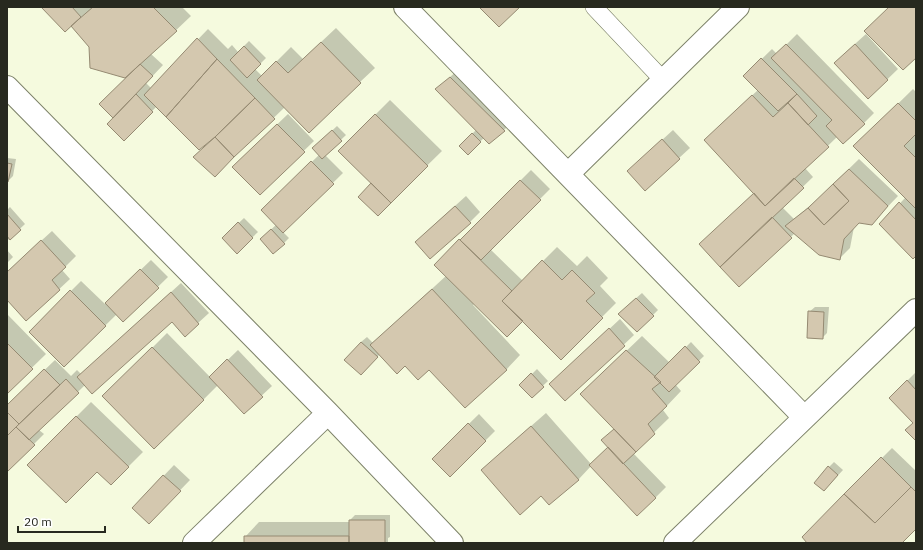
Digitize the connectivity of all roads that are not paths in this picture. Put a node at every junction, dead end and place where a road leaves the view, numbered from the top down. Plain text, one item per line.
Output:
1 (405, 7) edge
2 (594, 7) edge
3 (738, 7) edge
4 (663, 80) junction
5 (7, 87) edge
6 (568, 174) junction
7 (916, 310) edge
8 (328, 413) junction
9 (804, 417) junction
10 (194, 543) edge
11 (452, 543) edge
12 (675, 543) edge

1 - 6 street
2 - 4 lane
3 - 4 street
4 - 6 street
5 - 8 street
6 - 9 street
7 - 9 street
8 - 10 street
8 - 11 street
9 - 12 street

